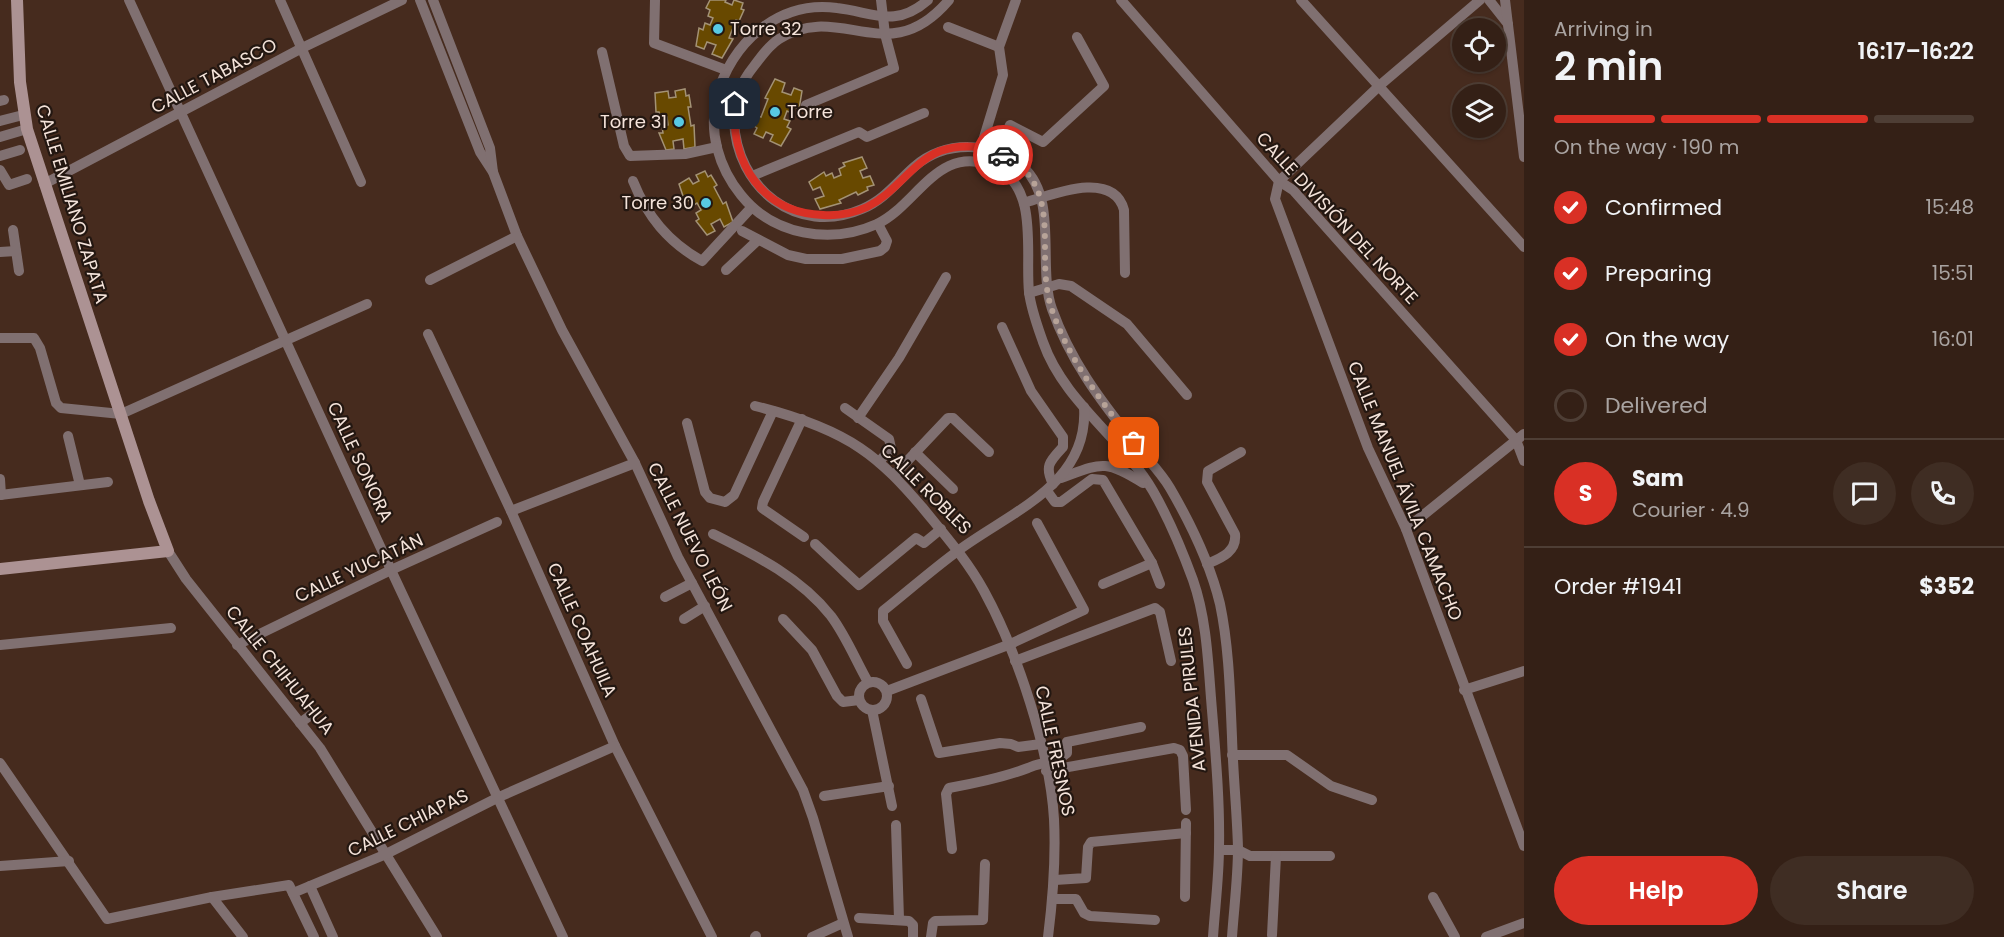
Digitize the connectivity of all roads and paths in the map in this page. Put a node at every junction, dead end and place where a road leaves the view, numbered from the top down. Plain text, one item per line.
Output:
1 (17, 0) edge
2 (129, 0) edge
3 (280, 0) edge
4 (402, 0) edge
5 (420, 0) edge
6 (433, 0) edge
7 (655, 0) edge
8 (880, 0) edge
9 (928, 0) edge
10 (949, 0) edge
11 (1016, 0) edge
12 (1121, 0) edge
13 (1301, 0) edge
14 (1480, 0) edge
15 (1489, 0) edge
16 (1505, 0) edge
17 (882, 17) junction
18 (1508, 24) junction
19 (948, 27) dead end
20 (885, 34) junction
21 (1077, 37) dead end
22 (999, 47) junction
23 (302, 48) junction
24 (602, 52) dead end
25 (726, 70) junction
26 (1379, 86) junction
27 (806, 105) dead end
28 (182, 111) junction
29 (924, 112) dead end
30 (23, 115) junction
31 (0, 121) edge
32 (27, 129) junction
33 (0, 137) edge
34 (717, 147) junction
35 (982, 147) junction
36 (20, 150) dead end
37 (999, 153) junction
38 (0, 156) edge
39 (741, 157) junction
40 (1524, 157) edge
41 (976, 162) junction
42 (721, 164) junction
43 (0, 170) edge
44 (493, 172) junction
45 (752, 176) junction
46 (27, 179) dead end
47 (633, 181) dead end
48 (1278, 181) junction
49 (361, 182) dead end
50 (44, 184) junction
51 (1041, 198) junction
52 (1024, 203) junction
53 (752, 208) junction
54 (878, 224) junction
55 (13, 230) dead end
56 (742, 231) dead end
57 (517, 236) junction
58 (758, 240) junction
59 (1524, 247) edge
60 (16, 251) junction
61 (0, 252) edge
62 (726, 270) dead end
63 (19, 271) dead end
64 (1125, 273) dead end
65 (946, 277) dead end
66 (430, 280) dead end
67 (1047, 288) junction
68 (1029, 294) junction
69 (367, 304) dead end
70 (1002, 327) dead end
71 (428, 334) dead end
72 (0, 338) edge
73 (286, 341) junction
74 (1187, 394) dead end
75 (755, 406) dead end
76 (1084, 407) junction
77 (845, 408) dead end
78 (773, 411) junction
79 (121, 414) junction
80 (858, 418) junction
81 (802, 420) junction
82 (687, 423) dead end
83 (68, 436) dead end
84 (1520, 437) edge
85 (915, 452) junction
86 (989, 452) dead end
87 (1241, 452) dead end
88 (1524, 461) edge
89 (879, 462) junction
90 (635, 464) junction
91 (894, 475) junction
92 (0, 478) edge
93 (108, 482) dead end
94 (1053, 484) junction
95 (80, 485) junction
96 (953, 489) dead end
97 (1152, 489) junction
98 (1, 495) edge
99 (511, 512) junction
100 (497, 522) dead end
101 (1037, 524) dead end
102 (941, 529) junction
103 (1406, 529) junction
104 (713, 534) dead end
105 (804, 537) dead end
106 (815, 544) dead end
107 (958, 550) junction
108 (168, 551) junction
109 (1152, 563) junction
110 (1207, 564) junction
111 (0, 569) edge
112 (391, 570) junction
113 (692, 583) junction
114 (1103, 584) dead end
115 (1160, 584) dead end
116 (665, 597) dead end
117 (705, 606) junction
118 (684, 619) dead end
119 (783, 619) dead end
120 (171, 628) dead end
121 (0, 645) edge
122 (237, 645) junction
123 (1008, 645) junction
124 (1015, 661) junction
125 (1171, 661) dead end
126 (907, 664) dead end
127 (1524, 671) edge
128 (868, 682) junction
129 (1464, 690) junction
130 (886, 691) junction
131 (921, 699) dead end
132 (859, 700) junction
133 (872, 710) junction
134 (315, 712) dead end
135 (300, 723) junction
136 (1141, 727) dead end
137 (1041, 744) junction
138 (615, 746) junction
139 (1232, 755) junction
140 (0, 764) edge
141 (1045, 768) junction
142 (889, 786) junction
143 (824, 796) dead end
144 (499, 797) junction
145 (1372, 800) dead end
146 (892, 806) dead end
147 (1185, 810) dead end
148 (896, 825) dead end
149 (1524, 846) edge
150 (952, 849) dead end
151 (1219, 850) junction
152 (1238, 850) junction
153 (384, 855) junction
154 (1276, 856) junction
155 (1330, 856) dead end
156 (69, 861) junction
157 (985, 864) dead end
158 (0, 866) edge
159 (1055, 880) junction
160 (310, 886) junction
161 (293, 892) junction
162 (212, 897) junction
163 (1185, 897) dead end
164 (1433, 897) dead end
165 (1052, 899) junction
166 (859, 918) dead end
167 (899, 919) junction
168 (1155, 920) dead end
169 (843, 923) junction
170 (1524, 923) edge
171 (1272, 936) edge
172 (243, 937) edge
173 (314, 937) edge
174 (333, 937) edge
175 (437, 937) edge
176 (563, 937) edge
177 (712, 937) edge
178 (812, 937) edge
179 (848, 937) edge
180 (913, 937) edge
181 (932, 937) edge
182 (1048, 937) edge
183 (1213, 937) edge
184 (1232, 937) edge
185 (1455, 937) edge
186 (1486, 937) edge

1 - 30 street, CALLE EMILIANO ZAPATA
2 - 28 street, CALLE SONORA
3 - 23 street
4 - 23 street, CALLE TABASCO
5 - 44 street, CALLE NUEVO LEÓN
6 - 44 street, CALLE NUEVO LEÓN
7 - 25 street
8 - 17 street
9 - 17 street
10 - 20 street, AVENIDA PIRULES
11 - 22 street
12 - 48 street, CALLE DIVISIÓN DEL NORTE
13 - 26 street
14 - 26 street
15 - 18 street
16 - 18 street
17 - 20 street
17 - 25 street
18 - 40 street
19 - 22 street
20 - 27 street
20 - 39 street, AVENIDA PIRULES
21 - 37 street
22 - 35 street
23 - 28 street, CALLE TABASCO
23 - 49 street
24 - 34 street
25 - 34 street
26 - 48 street
26 - 59 street
28 - 50 street, CALLE TABASCO
28 - 73 street, CALLE SONORA
29 - 45 street
30 - 31 street
30 - 32 street, CALLE EMILIANO ZAPATA
32 - 33 street
32 - 50 street, CALLE EMILIANO ZAPATA
34 - 42 street
35 - 37 street, AVENIDA PIRULES
35 - 41 street
35 - 45 street, AVENIDA PIRULES
36 - 38 street
37 - 51 street, AVENIDA PIRULES
39 - 42 street
39 - 45 street, AVENIDA PIRULES
41 - 52 street, AVENIDA PIRULES
41 - 54 street
42 - 53 street
43 - 46 street
44 - 57 street, CALLE NUEVO LEÓN
47 - 53 street
48 - 84 street, CALLE DIVISIÓN DEL NORTE
48 - 103 street, CALLE MANUEL ÁVILA CAMACHO
50 - 79 street, CALLE EMILIANO ZAPATA
51 - 52 street
51 - 64 street
51 - 67 street, AVENIDA PIRULES
52 - 68 street, AVENIDA PIRULES
53 - 54 street
54 - 58 street
55 - 60 street
56 - 58 street
57 - 66 street
57 - 90 street, CALLE NUEVO LEÓN
58 - 62 street
60 - 61 street
60 - 63 street
65 - 80 street
67 - 68 street
67 - 74 street
67 - 110 street, AVENIDA PIRULES
68 - 76 street, AVENIDA PIRULES
69 - 73 street
70 - 94 street
71 - 99 street, CALLE COAHUILA
72 - 79 street
73 - 79 street
73 - 112 street, CALLE SONORA
75 - 78 street, CALLE ROBLES
76 - 94 street, CALLE ROBLES
76 - 97 street, AVENIDA PIRULES
77 - 80 street
78 - 81 street, CALLE ROBLES
78 - 82 street
79 - 108 street, CALLE CHIHUAHUA
80 - 89 street
81 - 89 street, CALLE ROBLES
81 - 105 street
83 - 95 street
84 - 88 street, CALLE DIVISIÓN DEL NORTE
84 - 103 street
85 - 86 street
85 - 91 street
85 - 96 street
87 - 110 street
89 - 91 street, CALLE ROBLES
90 - 99 street
90 - 113 street, CALLE NUEVO LEÓN
91 - 102 street, CALLE ROBLES
92 - 98 street
93 - 95 street
94 - 97 street, CALLE ROBLES
94 - 107 street, CALLE ROBLES
94 - 109 street
95 - 98 street
97 - 151 street, AVENIDA PIRULES
99 - 138 street, CALLE COAHUILA
100 - 112 street, CALLE YUCATÁN
101 - 123 street
102 - 106 street
102 - 107 street, CALLE ROBLES
103 - 129 street, CALLE MANUEL ÁVILA CAMACHO
104 - 128 street
107 - 123 street, CALLE FRESNOS
107 - 126 street
108 - 111 street
108 - 122 street, CALLE CHIHUAHUA
109 - 114 street
109 - 115 street
110 - 139 street, AVENIDA PIRULES
112 - 122 street, CALLE YUCATÁN
112 - 144 street, CALLE SONORA
113 - 116 street
113 - 117 street, CALLE NUEVO LEÓN
117 - 118 street
117 - 169 street, CALLE NUEVO LEÓN
119 - 132 street
120 - 121 street
122 - 135 street, CALLE CHIHUAHUA
123 - 124 street, CALLE FRESNOS
123 - 130 street
124 - 125 street
124 - 137 street, CALLE FRESNOS
127 - 129 street
128 - 130 street
128 - 132 street
129 - 149 street, CALLE MANUEL ÁVILA CAMACHO
130 - 133 street
131 - 137 street
132 - 133 street
133 - 142 street
134 - 135 street
135 - 153 street, CALLE CHIHUAHUA
136 - 141 street
137 - 141 street, CALLE FRESNOS
138 - 144 street, CALLE CHIAPAS
138 - 177 street, CALLE COAHUILA
139 - 145 street
139 - 152 street, AVENIDA PIRULES
140 - 156 street
141 - 147 street
141 - 150 street
141 - 159 street, CALLE FRESNOS
142 - 143 street
142 - 146 street
144 - 153 street, CALLE CHIAPAS
144 - 176 street, CALLE SONORA
148 - 167 street
151 - 152 street
151 - 183 street, AVENIDA PIRULES
152 - 154 street
152 - 184 street, AVENIDA PIRULES
153 - 160 street, CALLE CHIAPAS
153 - 175 street, CALLE CHIHUAHUA
154 - 155 street
154 - 171 street
156 - 158 street
156 - 162 street
157 - 181 street
159 - 163 street
159 - 165 street, CALLE FRESNOS
160 - 161 street, CALLE CHIAPAS
160 - 174 street
161 - 162 street
161 - 173 street
162 - 172 street
164 - 185 street
165 - 168 street
165 - 182 street, CALLE FRESNOS
166 - 167 street
167 - 180 street
169 - 178 street
169 - 179 street, CALLE NUEVO LEÓN
170 - 186 street

